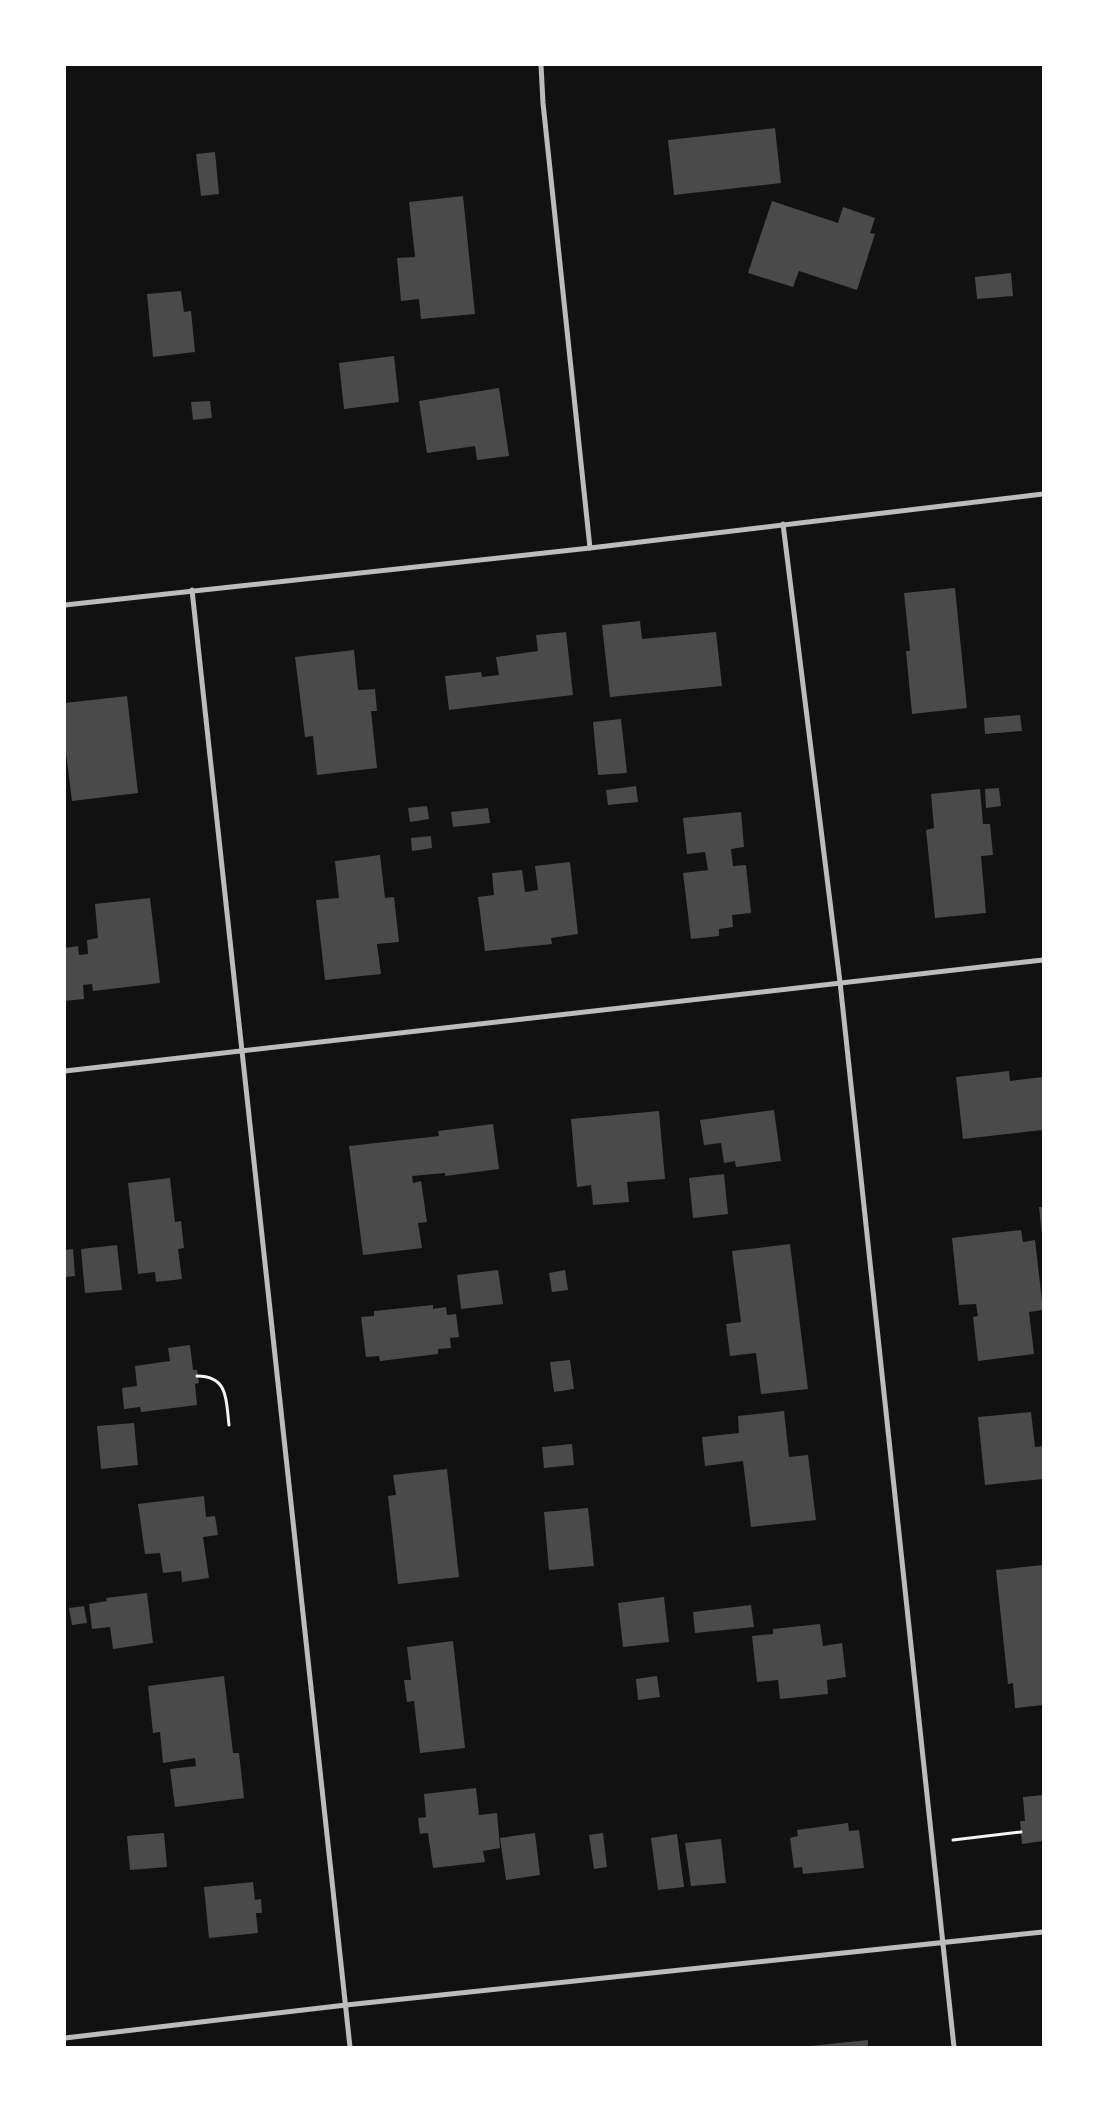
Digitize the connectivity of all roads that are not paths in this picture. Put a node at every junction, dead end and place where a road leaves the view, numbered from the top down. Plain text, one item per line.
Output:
1 (541, 65) edge
2 (1043, 494) edge
3 (783, 524) junction
4 (590, 548) junction
5 (192, 590) junction
6 (65, 605) edge
7 (1043, 960) edge
8 (840, 982) junction
9 (244, 1050) junction
10 (65, 1071) edge
11 (1043, 1932) edge
12 (943, 1942) junction
13 (346, 2005) junction
14 (65, 2038) edge
15 (350, 2047) edge
16 (954, 2047) edge

1 - 4 street
2 - 3 street
3 - 4 street
3 - 8 street
4 - 5 street
5 - 6 street
5 - 9 street
7 - 8 street
8 - 9 street
8 - 12 street
9 - 10 street
9 - 13 street
11 - 12 street
12 - 13 street
12 - 16 street
13 - 14 street
13 - 15 street

